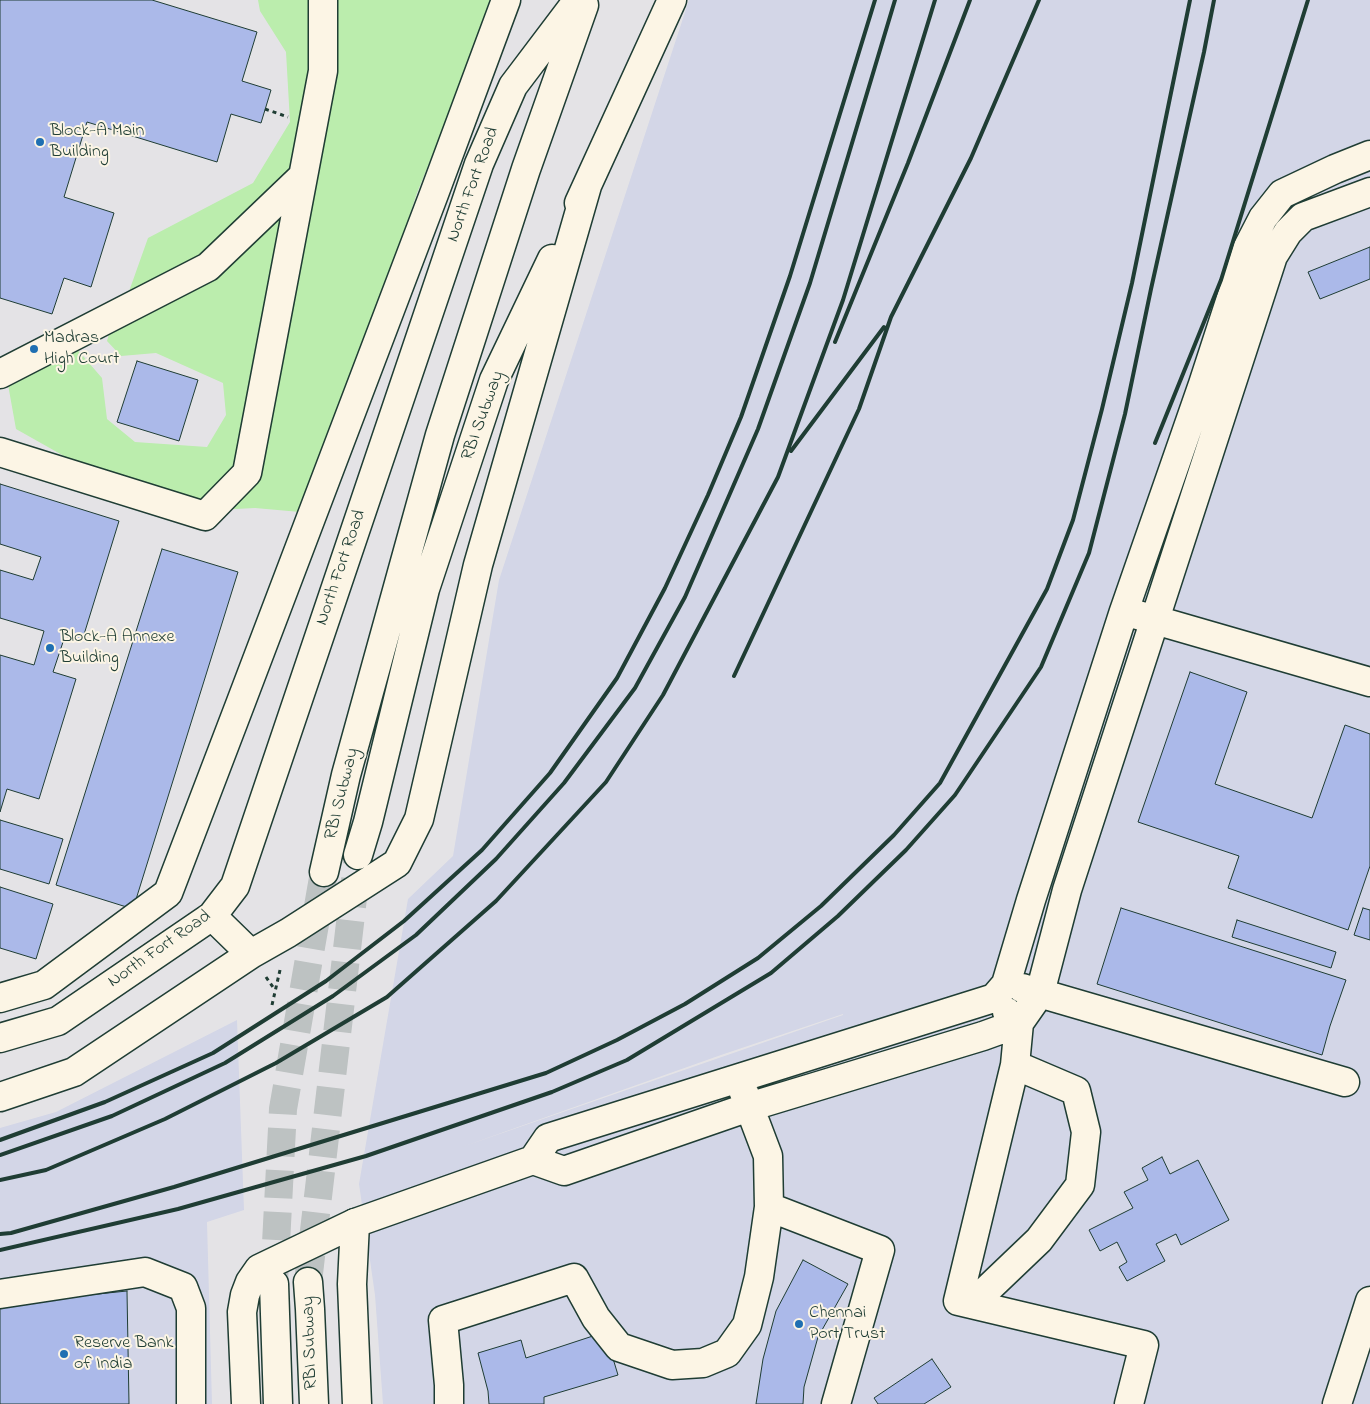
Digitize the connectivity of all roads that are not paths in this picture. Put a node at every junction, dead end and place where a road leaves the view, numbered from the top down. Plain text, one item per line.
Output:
1 (323, 0) edge
2 (506, 0) edge
3 (672, 0) edge
4 (578, 1) edge
5 (1370, 155) edge
6 (302, 177) junction
7 (587, 186) junction
8 (1370, 192) edge
9 (0, 374) edge
10 (0, 452) edge
11 (1124, 611) junction
12 (1154, 620) junction
13 (1369, 680) edge
14 (358, 855) tunnel mouth
15 (324, 872) tunnel mouth
16 (212, 916) junction
17 (251, 954) junction
18 (1000, 991) junction
19 (1040, 994) junction
20 (0, 998) edge
21 (1019, 1023) junction
22 (0, 1038) edge
23 (1015, 1065) junction
24 (738, 1078) junction
25 (1345, 1082) dead end
26 (0, 1097) edge
27 (749, 1107) junction
28 (533, 1160) junction
29 (769, 1207) junction
30 (355, 1223) junction
31 (308, 1282) tunnel mouth
32 (274, 1284) tunnel mouth
33 (0, 1294) edge
34 (1370, 1301) edge
35 (972, 1304) junction
36 (191, 1404) edge
37 (246, 1404) edge
38 (278, 1404) edge
39 (314, 1404) edge
40 (357, 1404) edge
41 (449, 1404) edge
42 (836, 1404) edge
43 (1129, 1404) edge
44 (1337, 1404) edge

1 - 6 main road
2 - 20 main road
3 - 7 main road, RBI Subway
4 - 15 main road, RBI Subway
4 - 16 main road, North Fort Road
5 - 11 main road
6 - 9 main road
6 - 10 main road
7 - 14 main road, RBI Subway
7 - 17 main road
8 - 12 main road
11 - 12 main road
11 - 18 main road
12 - 13 main road
12 - 19 main road
16 - 17 main road
16 - 22 main road, North Fort Road
17 - 26 main road
18 - 19 main road
18 - 21 main road
18 - 24 main road
19 - 21 main road
19 - 25 main road
21 - 23 main road
21 - 27 main road
23 - 35 main road
23 - 35 main road
24 - 27 main road
24 - 28 main road
27 - 28 main road
27 - 29 main road
28 - 30 main road
29 - 41 main road
29 - 42 main road
30 - 37 main road
30 - 40 main road
31 - 39 main road, RBI Subway
32 - 38 main road, RBI Subway
33 - 36 main road
34 - 44 main road
35 - 43 main road

